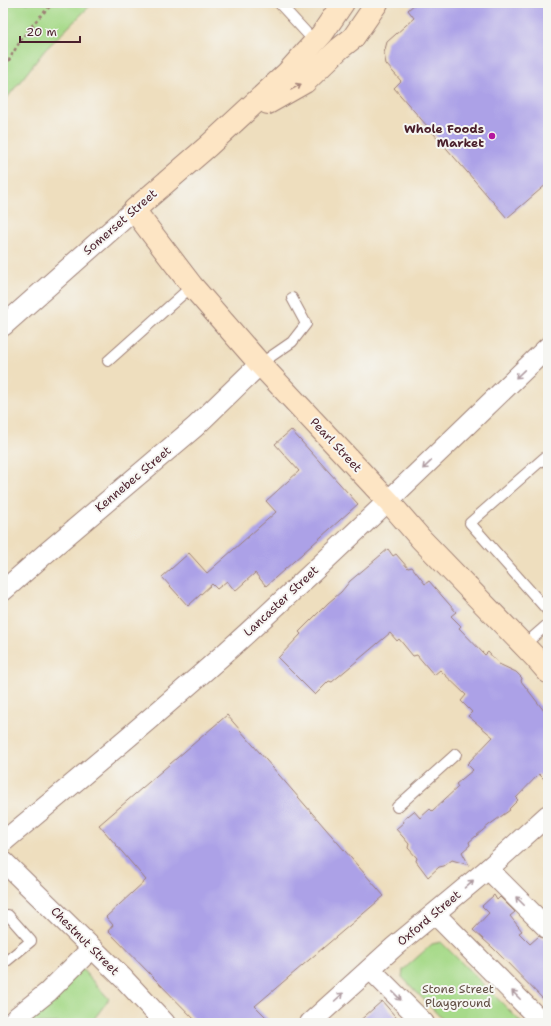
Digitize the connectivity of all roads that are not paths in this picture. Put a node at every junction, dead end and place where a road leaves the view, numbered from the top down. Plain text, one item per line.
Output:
1 (279, 3) edge
2 (343, 3) edge
3 (377, 3) edge
4 (315, 42) junction
5 (237, 120) junction
6 (134, 210) junction
7 (192, 286) junction
8 (292, 298) dead end
9 (3, 326) edge
10 (548, 347) edge
11 (108, 361) dead end
12 (260, 364) junction
13 (547, 458) edge
14 (388, 502) junction
15 (3, 591) edge
16 (548, 611) edge
17 (548, 624) edge
18 (524, 645) junction
19 (548, 672) edge
20 (456, 754) dead end
21 (397, 807) dead end
22 (548, 815) edge
23 (3, 842) edge
24 (3, 861) edge
25 (488, 869) junction
26 (435, 914) junction
27 (3, 915) edge
28 (548, 929) edge
29 (92, 948) junction
30 (3, 964) edge
31 (370, 969) junction
32 (11, 1023) edge
33 (165, 1023) edge
34 (310, 1023) edge
35 (424, 1023) edge
36 (543, 1023) edge

1 - 4 lane
2 - 4 street, Somerset Street
5 -> 3 street, Somerset Street
4 - 5 street, Somerset Street
5 - 6 street, Somerset Street
6 - 7 street, Pearl Street
6 - 9 street, Somerset Street
7 - 11 lane
7 - 12 street, Pearl Street
8 - 12 lane
10 -> 14 street, Lancaster Street
12 - 14 street, Pearl Street
12 - 15 street, Kennebec Street
13 - 16 lane
14 - 18 street, Pearl Street
14 - 23 street, Lancaster Street
17 - 18 lane
18 - 19 street, Pearl Street
20 - 21 lane
22 - 25 street, Oxford Street
24 - 29 street, Chestnut Street
26 -> 25 street, Oxford Street
28 -> 25 street
26 - 31 street, Oxford Street
36 -> 26 street
27 - 30 lane
29 - 32 street
29 - 33 street, Chestnut Street
34 -> 31 street, Oxford Street
31 -> 35 street

